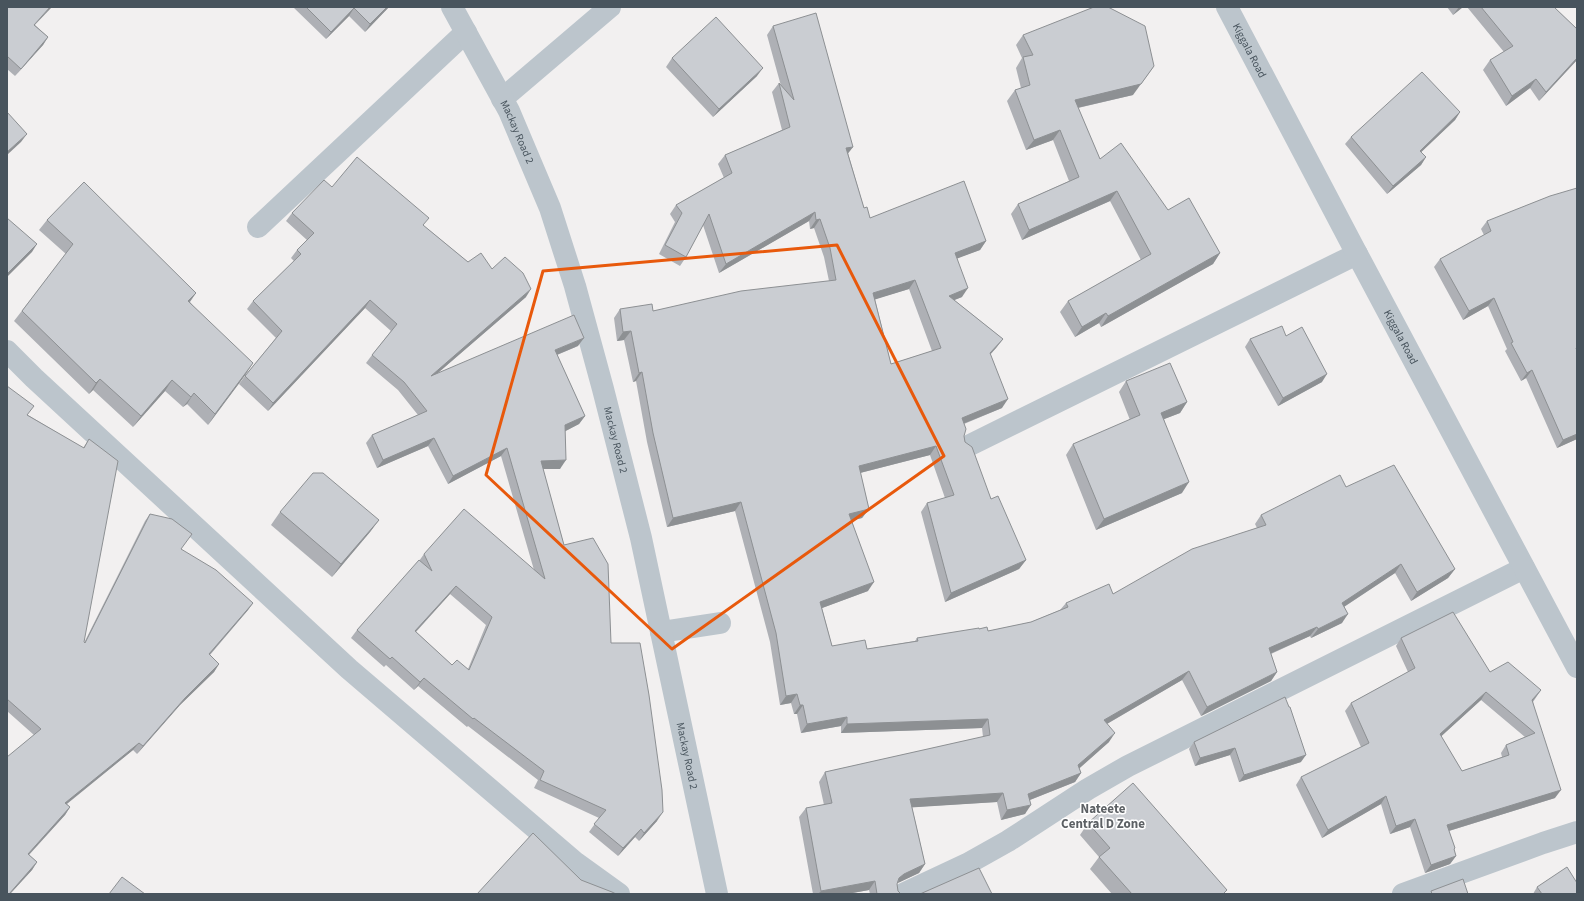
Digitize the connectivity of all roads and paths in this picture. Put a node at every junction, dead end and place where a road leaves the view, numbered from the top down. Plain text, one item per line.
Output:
1 (452, 7) edge
2 (610, 7) edge
3 (1226, 7) edge
4 (466, 32) junction
5 (502, 99) junction
6 (258, 227) dead end
7 (1357, 254) junction
8 (7, 351) edge
9 (970, 445) edge
10 (1524, 568) junction
11 (720, 623) dead end
12 (661, 632) junction
13 (1577, 667) edge
14 (1577, 832) edge
15 (619, 894) edge
16 (718, 894) edge
17 (903, 894) edge
18 (1402, 894) edge

1 - 4 street, Mackay Road 2
2 - 5 street
3 - 7 street, Kiggala Road
4 - 5 street, Mackay Road 2
4 - 6 street
5 - 12 street, Mackay Road 2
7 - 9 street
7 - 10 street, Kiggala Road
8 - 15 street
10 - 13 street, Kiggala Road
10 - 17 street
11 - 12 street
12 - 16 street, Mackay Road 2
14 - 18 street

